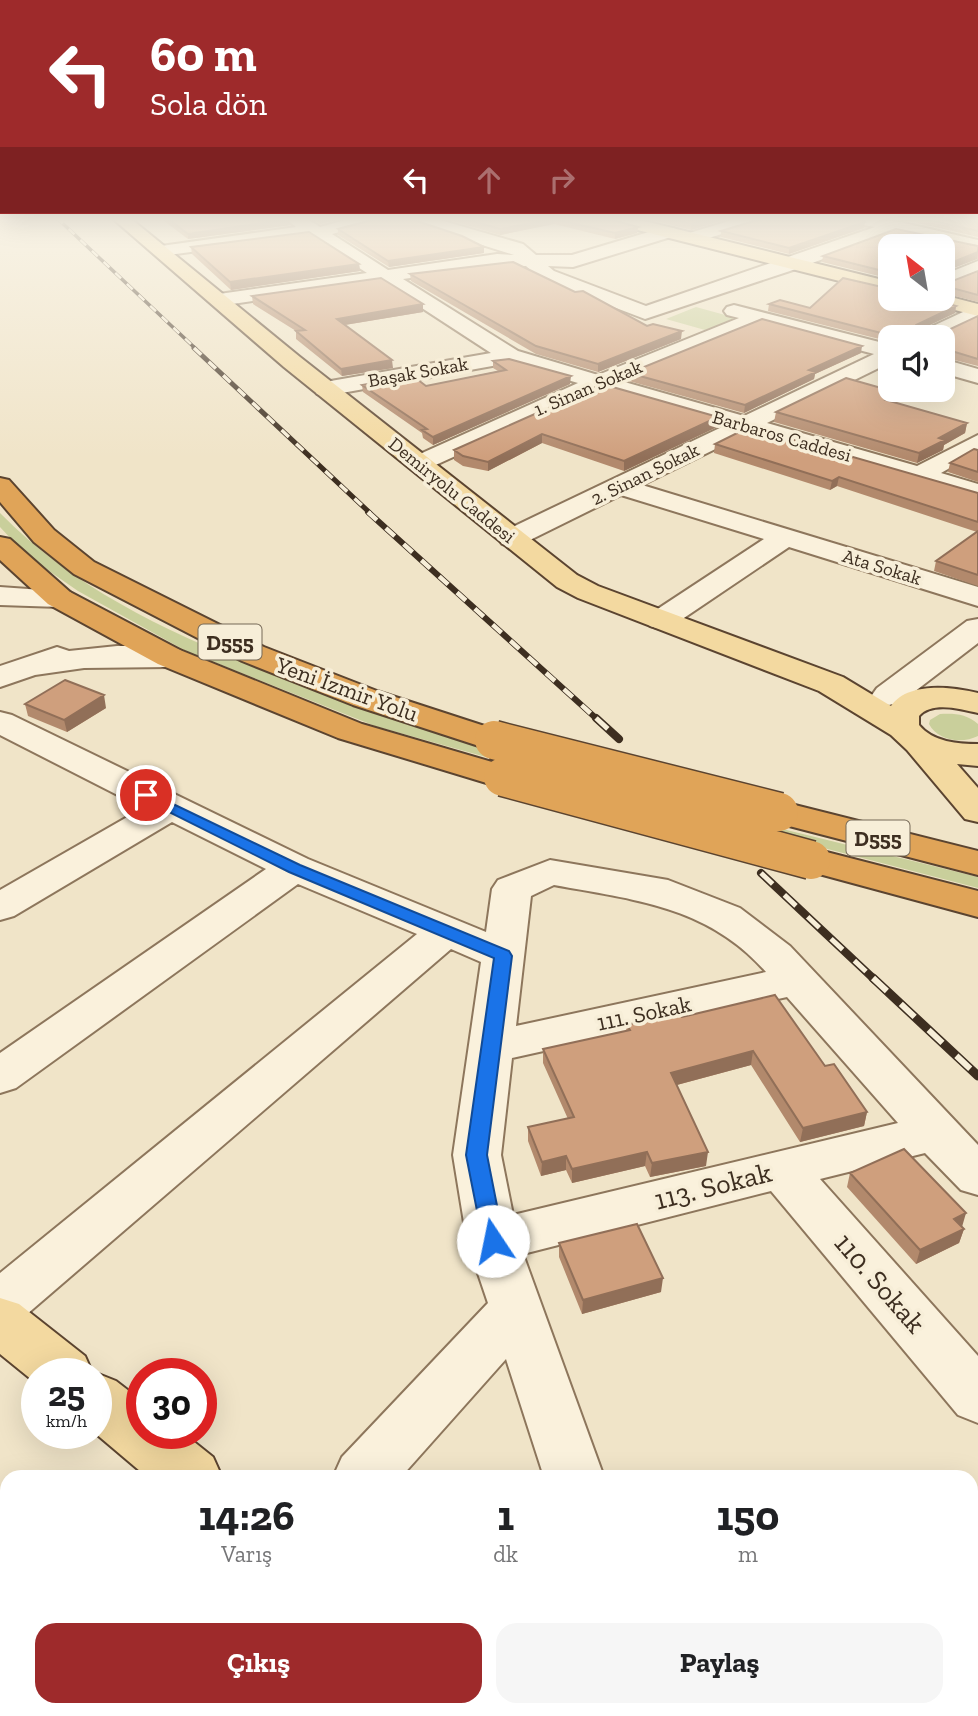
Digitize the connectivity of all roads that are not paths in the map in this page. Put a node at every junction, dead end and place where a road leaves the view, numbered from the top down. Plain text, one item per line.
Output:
1 (232, 298) edge
2 (417, 298) edge
3 (607, 298) edge
4 (687, 299) joint
5 (219, 300) joint
6 (956, 305) edge
7 (978, 311) edge
8 (645, 313) junction
9 (758, 318) junction
10 (949, 325) edge
11 (707, 338) junction
12 (878, 350) edge
13 (510, 356) junction
14 (878, 359) edge
15 (955, 369) edge
16 (978, 376) edge
17 (597, 383) junction
18 (326, 389) junction
19 (744, 425) junction
20 (978, 442) edge
21 (420, 463) junction
22 (920, 475) junction
23 (0, 486) edge
24 (620, 486) junction
25 (978, 492) edge
26 (786, 537) junction
27 (512, 538) junction
28 (6, 561) edge
29 (0, 596) edge
30 (978, 597) edge
31 (59, 598) junction
32 (90, 614) junction
33 (661, 620) junction
34 (978, 628) edge
35 (169, 657) junction
36 (34, 666) junction
37 (0, 677) edge
38 (831, 684) junction
39 (943, 693) edge
40 (0, 722) edge
41 (912, 736) junction
42 (978, 755) edge
43 (171, 807) junction
44 (978, 811) edge
45 (978, 863) edge
46 (294, 868) junction
47 (978, 904) edge
48 (0, 906) edge
49 (446, 932) junction
50 (503, 956) junction
51 (796, 980) junction
52 (491, 1047) junction
53 (0, 1076) edge
54 (934, 1132) junction
55 (782, 1170) junction
56 (978, 1176) edge
57 (493, 1241) junction
58 (0, 1305) edge
59 (516, 1309) junction
60 (0, 1321) edge
61 (45, 1358) edge
62 (978, 1397) edge
63 (112, 1412) edge
64 (183, 1470) edge
65 (369, 1470) edge
66 (572, 1470) edge

1 - 5 street
2 - 13 street, Barbaros Caddesi
3 - 8 street
4 - 8 street
4 - 9 street
5 - 18 main road, Demiryolu Caddesi
6 - 7 main road
7 - 10 street
8 - 11 street
9 - 11 street, 1. Sinan Sokak
9 - 12 street
11 - 17 street, 1. Sinan Sokak
13 - 17 street, Barbaros Caddesi
13 - 18 street, Başak Sokak
14 - 19 street, 2. Sinan Sokak
15 - 16 street
17 - 19 street, Barbaros Caddesi
17 - 21 street, 1. Sinan Sokak
18 - 21 main road, Demiryolu Caddesi
19 - 22 street, Barbaros Caddesi
19 - 24 street, 2. Sinan Sokak
20 - 22 street
21 - 27 main road, Demiryolu Caddesi
22 - 25 street, Barbaros Caddesi
23 - 45 highway, Yeni İzmir Yolu / D555, bridge
24 - 26 street, Ata Sokak
24 - 27 street, 2. Sinan Sokak
26 - 30 street, Ata Sokak
26 - 33 street
27 - 33 main road, Demiryolu Caddesi
28 - 31 highway, Yeni İzmir Yolu / D555
29 - 31 street
31 - 32 highway, Yeni İzmir Yolu / D555
32 - 35 highway, Yeni İzmir Yolu / D555
32 - 36 street
33 - 38 main road, Demiryolu Caddesi
34 - 39 street
35 - 36 street
35 - 47 highway, Yeni İzmir Yolu / D555, bridge
36 - 37 street
38 - 39 main road
38 - 41 main road
39 - 41 main road
40 - 43 street
41 - 42 main road
41 - 44 main road
43 - 46 street
43 - 48 street
46 - 49 street
46 - 53 street
49 - 50 street
49 - 58 street
50 - 51 street
50 - 52 street
51 - 52 street, 111. Sokak
51 - 54 street
52 - 57 street
54 - 55 street, 113. Sokak
54 - 56 street
55 - 57 street, 113. Sokak
55 - 62 street, 110. Sokak
57 - 59 street
59 - 65 street
59 - 66 street
60 - 61 main road
63 - 64 main road

